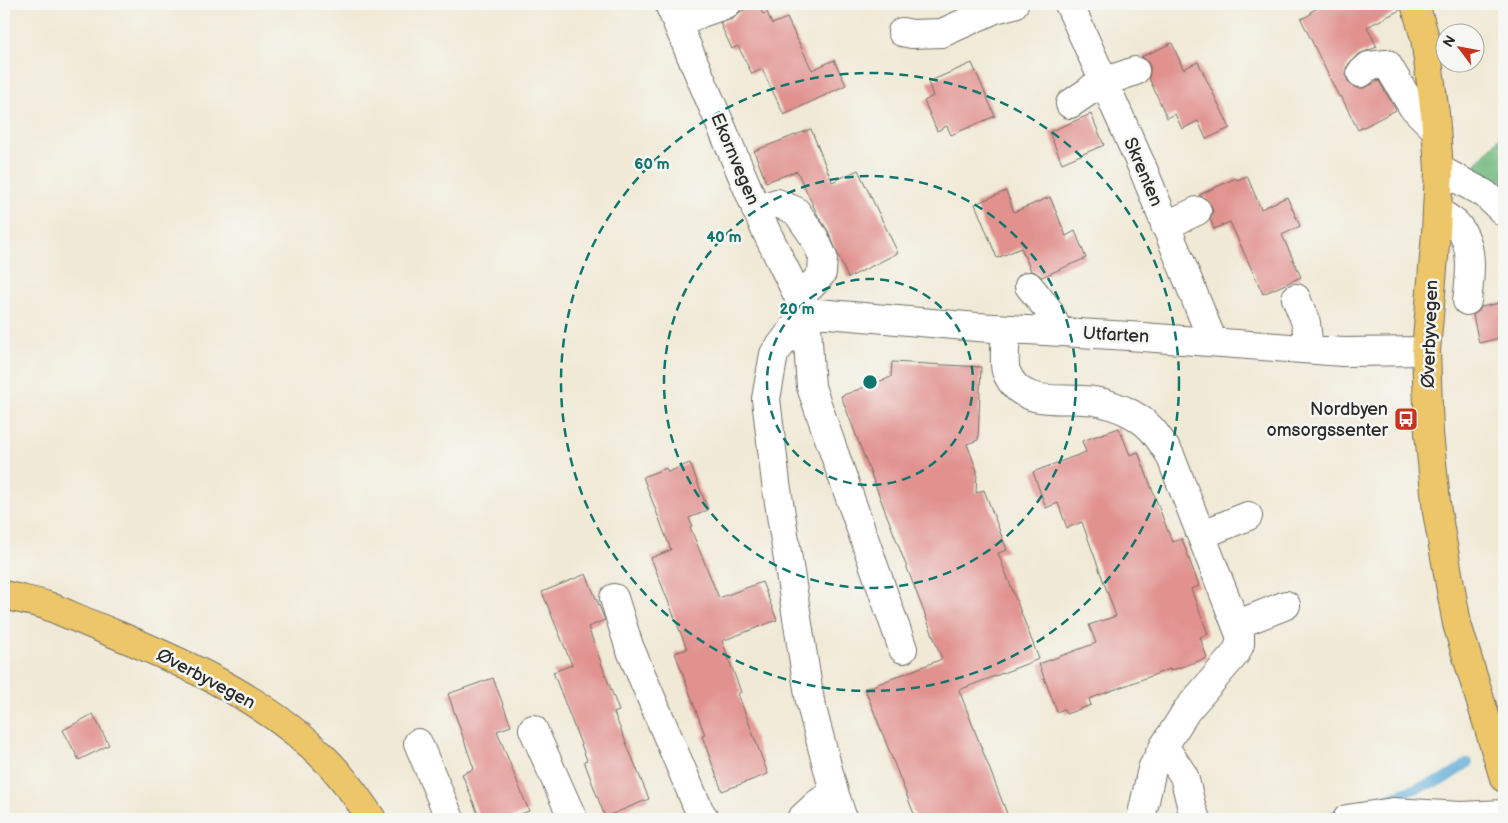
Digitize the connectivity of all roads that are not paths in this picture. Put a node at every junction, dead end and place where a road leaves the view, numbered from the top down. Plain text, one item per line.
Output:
1 (727, 4) edge
2 (1014, 4) edge
3 (1069, 4) edge
4 (1415, 4) edge
5 (673, 14) edge
6 (902, 32) dead end
7 (1135, 71) dead end
8 (1361, 73) dead end
9 (1103, 80) junction
10 (1070, 104) dead end
11 (1436, 130) junction
12 (1439, 169) junction
13 (756, 210) junction
14 (1197, 211) dead end
15 (1437, 211) junction
16 (1504, 212) edge
17 (1165, 226) junction
18 (1029, 286) dead end
19 (1296, 298) dead end
20 (1467, 302) dead end
21 (802, 304) junction
22 (1006, 329) junction
23 (1059, 332) junction
24 (1213, 342) junction
25 (1309, 349) junction
26 (1426, 351) junction
27 (1248, 516) dead end
28 (1201, 535) junction
29 (4, 595) edge
30 (614, 598) dead end
31 (1286, 605) dead end
32 (1236, 625) junction
33 (903, 649) dead end
34 (533, 729) dead end
35 (418, 743) dead end
36 (1164, 746) junction
37 (1504, 778) edge
38 (834, 792) junction
39 (1504, 814) edge
40 (372, 819) edge
41 (450, 819) edge
42 (573, 819) edge
43 (705, 819) edge
44 (800, 819) edge
45 (843, 819) edge
46 (1140, 819) edge
47 (1196, 819) edge
48 (1347, 819) edge

1 - 5 street
2 - 6 street
3 - 9 street, Skrenten
4 - 11 main road, Øverbyvegen
5 - 13 street, Ekornvegen
7 - 9 street
8 - 11 street
9 - 10 street
9 - 17 street, Skrenten
11 - 12 main road, Øverbyvegen
12 - 15 main road, Øverbyvegen
12 - 16 street
13 - 21 street, Ekornvegen
13 - 21 street
14 - 17 street
15 - 20 street
15 - 26 main road, Øverbyvegen
17 - 24 street, Skrenten
18 - 23 street
19 - 25 street
21 - 22 street, Utfarten
21 - 33 street
21 - 38 street
22 - 23 street, Utfarten
22 - 28 street
23 - 24 street, Utfarten
24 - 25 street, Utfarten
25 - 26 street, Utfarten
26 - 37 main road, Øverbyvegen
27 - 28 street
28 - 32 street
29 - 40 main road, Øverbyvegen
30 - 43 street
31 - 32 street
32 - 36 street
34 - 42 street
35 - 41 street
36 - 46 street
36 - 47 street
38 - 44 street
38 - 45 street
39 - 48 street

